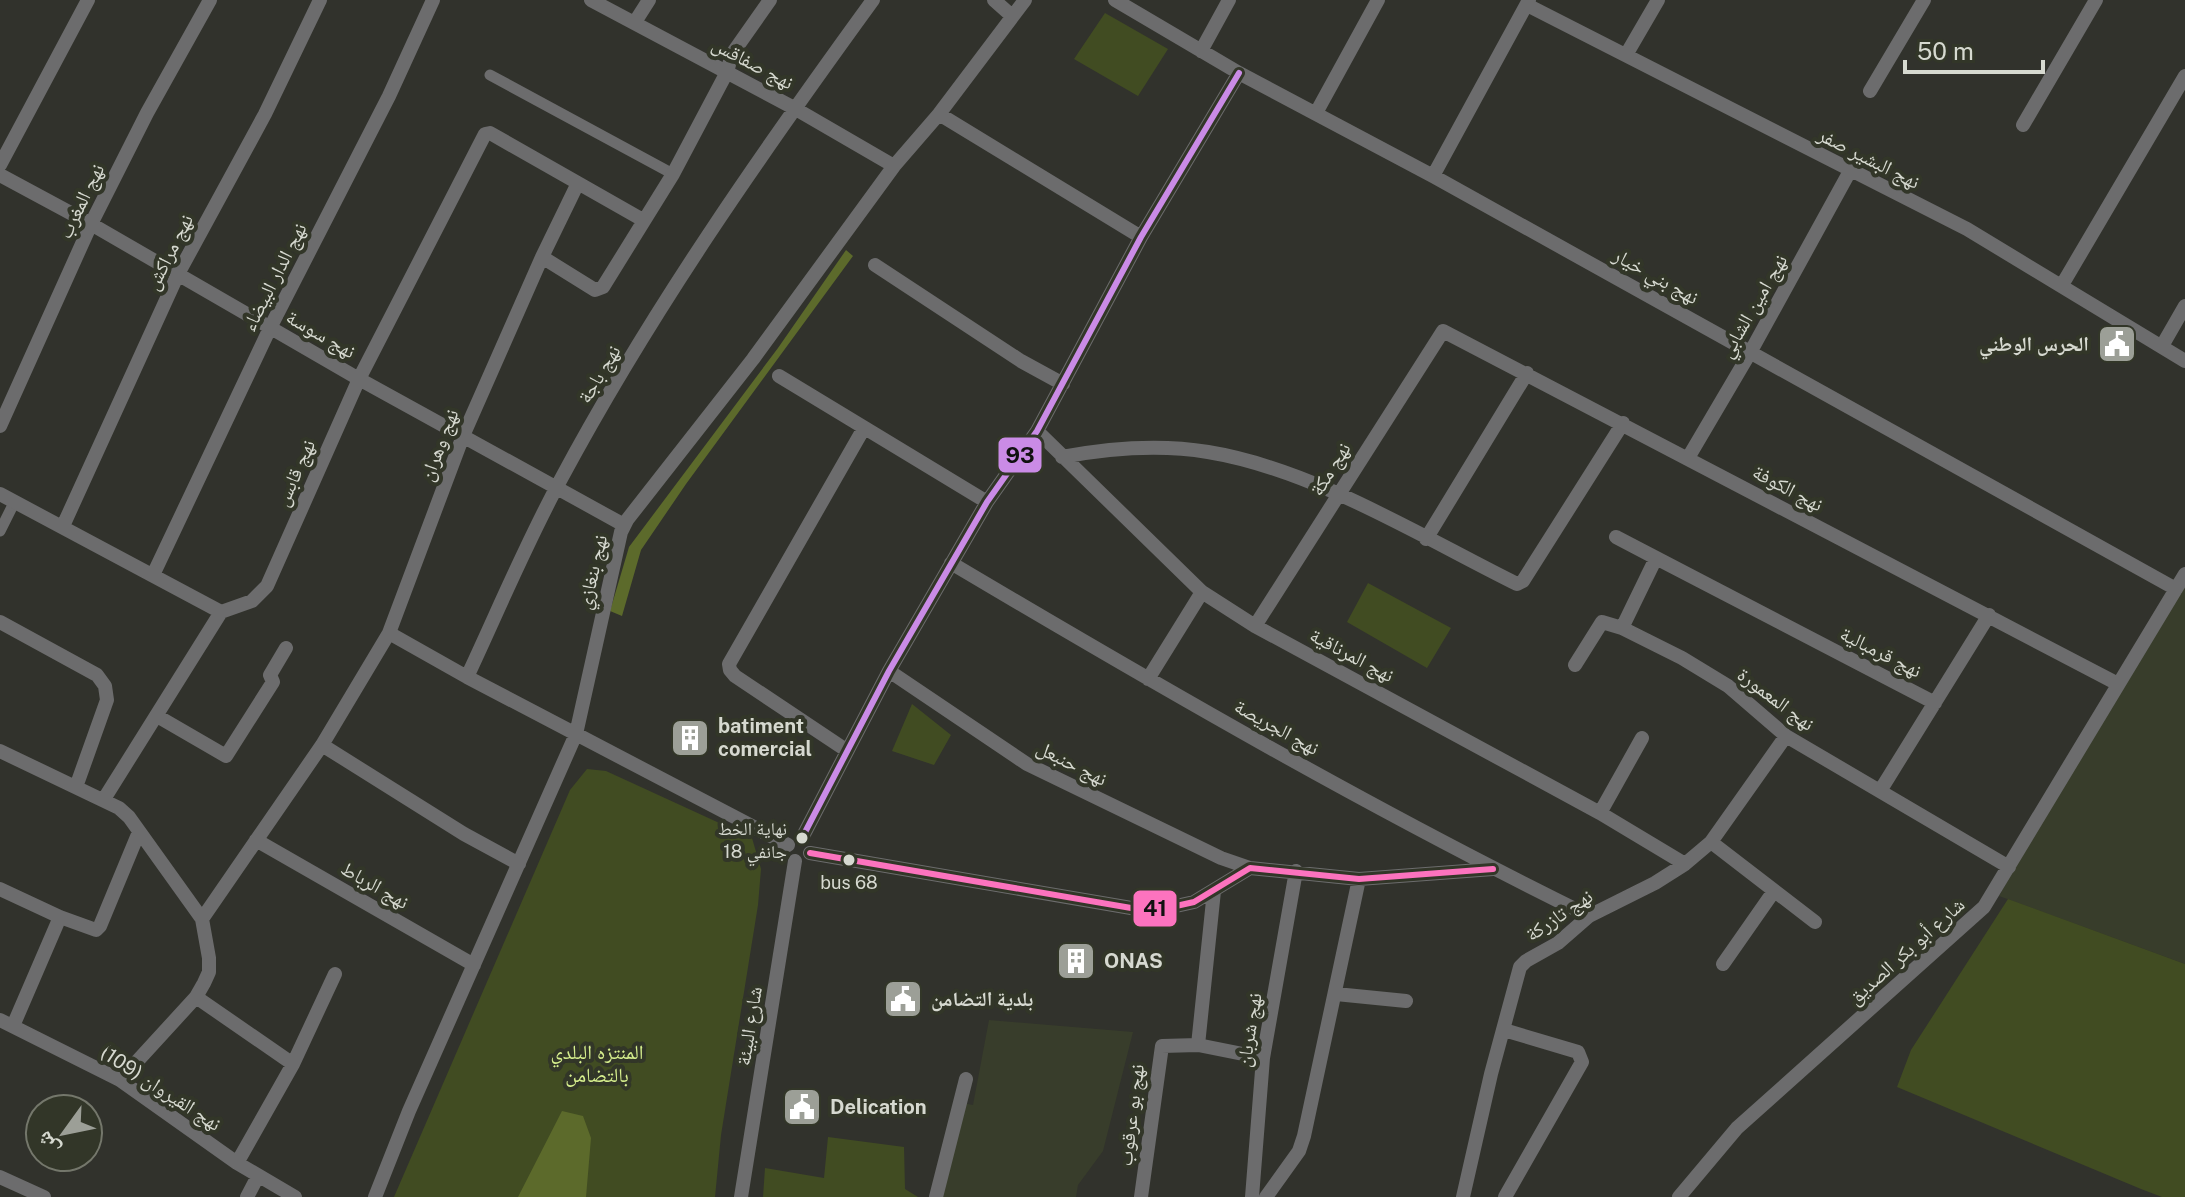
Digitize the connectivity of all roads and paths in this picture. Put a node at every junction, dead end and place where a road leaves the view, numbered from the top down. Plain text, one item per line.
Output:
1 (88, 0) edge
2 (210, 0) edge
3 (320, 0) edge
4 (433, 0) edge
5 (591, 0) edge
6 (649, 0) edge
7 (770, 0) edge
8 (873, 0) edge
9 (994, 0) edge
10 (1025, 0) edge
11 (1115, 0) edge
12 (1229, 0) edge
13 (1378, 0) edge
14 (1658, 0) edge
15 (1924, 0) edge
16 (2096, 0) edge
17 (1528, 3) edge
18 (1012, 16) junction
19 (635, 22) junction
20 (1201, 51) junction
21 (1626, 55) junction
22 (727, 72) junction
23 (1239, 73) junction
24 (490, 75) dead end
25 (2185, 76) edge
26 (1870, 91) dead end
27 (794, 108) junction
28 (1316, 113) junction
29 (939, 114) junction
30 (2023, 125) dead end
31 (0, 165) edge
32 (894, 166) junction
33 (1850, 171) junction
34 (673, 174) junction
35 (0, 175) edge
36 (1433, 176) junction
37 (578, 183) junction
38 (643, 220) junction
39 (91, 224) junction
40 (1141, 237) junction
41 (542, 257) junction
42 (875, 265) dead end
43 (178, 274) junction
44 (2062, 285) junction
45 (2185, 306) edge
46 (270, 328) junction
47 (1440, 334) joint
48 (2162, 346) junction
49 (1751, 351) junction
50 (2185, 361) edge
51 (1527, 373) junction
52 (779, 376) dead end
53 (359, 379) junction
54 (1063, 384) junction
55 (1623, 423) junction
56 (0, 426) edge
57 (864, 428) junction
58 (1037, 431) junction
59 (463, 436) junction
60 (1062, 457) junction
61 (1688, 458) junction
62 (557, 486) junction
63 (1338, 493) junction
64 (0, 494) edge
65 (15, 501) junction
66 (987, 502) junction
67 (624, 525) junction
68 (63, 526) junction
69 (0, 531) edge
70 (1426, 539) junction
71 (1656, 558) junction
72 (951, 563) junction
73 (2185, 574) edge
74 (153, 575) junction
75 (2176, 589) junction
76 (1202, 592) junction
77 (221, 612) junction
78 (1989, 615) junction
79 (0, 622) edge
80 (1255, 626) junction
81 (1622, 628) junction
82 (389, 633) junction
83 (286, 648) dead end
84 (1575, 665) dead end
85 (889, 671) junction
86 (467, 677) junction
87 (1148, 679) junction
88 (2118, 684) junction
89 (1907, 688) junction
90 (1935, 703) junction
91 (157, 716) junction
92 (576, 734) junction
93 (1786, 736) junction
94 (1642, 738) dead end
95 (322, 745) junction
96 (846, 750) junction
97 (0, 751) edge
98 (76, 787) junction
99 (1880, 791) junction
100 (104, 799) junction
101 (1600, 813) junction
102 (139, 832) junction
103 (256, 840) junction
104 (795, 841) junction
105 (1711, 842) junction
106 (810, 853) junction
107 (795, 861) junction
108 (519, 864) junction
109 (1685, 864) junction
110 (2009, 867) junction
111 (1250, 868) junction
112 (1493, 869) junction
113 (1296, 871) junction
114 (1359, 879) junction
115 (0, 889) edge
116 (1214, 891) junction
117 (1774, 891) junction
118 (1589, 916) junction
119 (60, 917) junction
120 (202, 919) junction
121 (1815, 922) dead end
122 (1723, 964) dead end
123 (474, 965) junction
124 (335, 974) dead end
125 (1336, 994) junction
126 (196, 997) junction
127 (1406, 1001) dead end
128 (6, 1023) edge
129 (1504, 1030) junction
130 (1198, 1045) junction
131 (1263, 1058) junction
132 (293, 1064) junction
133 (966, 1079) dead end
134 (120, 1080) junction
135 (237, 1163) junction
136 (258, 1176) junction
137 (0, 1177) edge
138 (44, 1197) edge
139 (247, 1197) edge
140 (295, 1197) edge
141 (375, 1197) edge
142 (741, 1197) edge
143 (936, 1197) edge
144 (1141, 1197) edge
145 (1252, 1197) edge
146 (1266, 1197) edge
147 (1463, 1197) edge
148 (1505, 1197) edge
149 (1679, 1197) edge

1 - 31 street
2 - 39 street, نهج المغرب
3 - 43 street, نهج مراكش
4 - 46 street, نهج الدار البيضاء
5 - 19 street, نهج صفاقس
6 - 19 street
7 - 22 street
8 - 27 street, نهج باجة
9 - 18 street
10 - 18 street, نهج بنغازي
11 - 20 street, نهج بني خيار
12 - 20 street
13 - 28 street
14 - 21 street
15 - 26 street
16 - 30 street
17 - 21 street, نهج البشير صفر
17 - 36 street
18 - 29 street, نهج بنغازي
19 - 22 street, نهج صفاقس
20 - 23 street, نهج بني خيار
21 - 33 street, نهج البشير صفر
22 - 27 street, نهج صفاقس
22 - 34 street
23 - 28 street, نهج بني خيار
23 - 40 street
24 - 34 street
25 - 44 street
27 - 32 street, نهج صفاقس
27 - 62 street, نهج باجة
28 - 36 street, نهج بني خيار
29 - 32 street, نهج بنغازي
29 - 40 street
32 - 67 street, نهج بنغازي
33 - 44 street, نهج البشير صفر
33 - 49 street, نهج امين الشابي
34 - 38 street
35 - 39 street, نهج سوسة
36 - 49 street, نهج بني خيار
37 - 38 street
37 - 41 street, نهج وهران
37 - 53 street, نهج قابس
38 - 41 street
39 - 43 street, نهج سوسة
39 - 56 street, نهج المغرب
40 - 54 street
41 - 59 street, نهج وهران
42 - 54 street
43 - 46 street, نهج سوسة
43 - 68 street, نهج مراكش
44 - 48 street, نهج البشير صفر
45 - 48 street
46 - 53 street, نهج سوسة
46 - 74 street, نهج الدار البيضاء
47 - 51 street, نهج الكوفة
47 - 63 street, نهج مكة
48 - 50 street, نهج البشير صفر
49 - 61 street, نهج امين الشابي
49 - 75 street, نهج بني خيار
51 - 55 street, نهج الكوفة
51 - 70 street
52 - 57 street
53 - 59 street, نهج سوسة
53 - 77 street, نهج قابس
54 - 58 street
55 - 61 street, نهج الكوفة
55 - 70 street
57 - 66 street
57 - 96 street
58 - 60 street, نهج المرناقية
58 - 66 street
59 - 62 street, نهج سوسة
59 - 82 street, نهج وهران
60 - 63 street
60 - 76 street, نهج المرناقية
61 - 78 street, نهج الكوفة
62 - 67 street, نهج سوسة
62 - 86 street, نهج باجة
63 - 70 street
63 - 80 street, نهج مكة
64 - 65 street
65 - 68 street
65 - 69 street
66 - 72 street
67 - 92 street, نهج بنغازي
68 - 74 street
71 - 81 street
71 - 89 street, نهج قرمبالية
71 - 89 street, نهج قرمبالية
72 - 85 street
72 - 87 street, نهج الجريصة
73 - 75 street, شارع أبو بكر الصديق
74 - 77 street
75 - 88 street, شارع أبو بكر الصديق
76 - 80 street, نهج المرناقية
76 - 87 street
77 - 91 street
78 - 88 street, نهج الكوفة
78 - 90 street
79 - 98 street
80 - 101 street, نهج المرناقية
81 - 84 street
81 - 93 street, نهج المعمورة
82 - 86 street
82 - 95 street, نهج وهران
83 - 91 street
85 - 96 street
85 - 111 street, نهج حنبعل
86 - 92 street
87 - 112 street, نهج الجريصة
88 - 110 street, شارع أبو بكر الصديق
89 - 90 street, نهج قرمبالية
90 - 99 street
91 - 100 street
92 - 104 street
92 - 108 street, نهج بنغازي
93 - 99 street, نهج المعمورة
93 - 105 street, نهج تازركة
94 - 101 street
95 - 103 street, نهج وهران
95 - 108 street
96 - 104 street
97 - 98 street
98 - 100 street
99 - 110 street, نهج المعمورة
100 - 102 street
101 - 109 street, نهج المرناقية
102 - 119 street
102 - 120 street
103 - 120 street, نهج وهران
103 - 123 street, نهج الرباط
104 - 106 street
104 - 107 street
105 - 109 street, نهج تازركة
105 - 117 street
106 - 107 street
106 - 116 street
107 - 142 street, شارع البيئة
108 - 123 street, نهج بنغازي
109 - 118 street, نهج تازركة
110 - 149 street, شارع أبو بكر الصديق
111 - 113 street, نهج حنبعل
111 - 116 street
112 - 114 street, نهج حنبعل
112 - 118 street, نهج الجريصة
113 - 114 street, نهج حنبعل
113 - 131 street, نهج شربان
114 - 125 street
115 - 119 street
116 - 130 street
117 - 121 street
117 - 122 street
118 - 129 street, نهج تازركة
119 - 128 street
120 - 126 street
123 - 141 street, نهج بنغازي
124 - 132 street
125 - 127 street
125 - 146 street
126 - 132 street
126 - 134 street
128 - 134 street, نهج القيروان (109)
129 - 147 street, نهج تازركة
129 - 148 street
130 - 131 street, نهج بو عرقوب
130 - 144 street, نهج بو عرقوب
131 - 145 street, نهج شربان
132 - 135 street
133 - 143 street
134 - 135 street, نهج القيروان (109)
135 - 136 street, نهج القيروان (109)
136 - 139 street
136 - 140 street, نهج القيروان (109)
137 - 138 street

